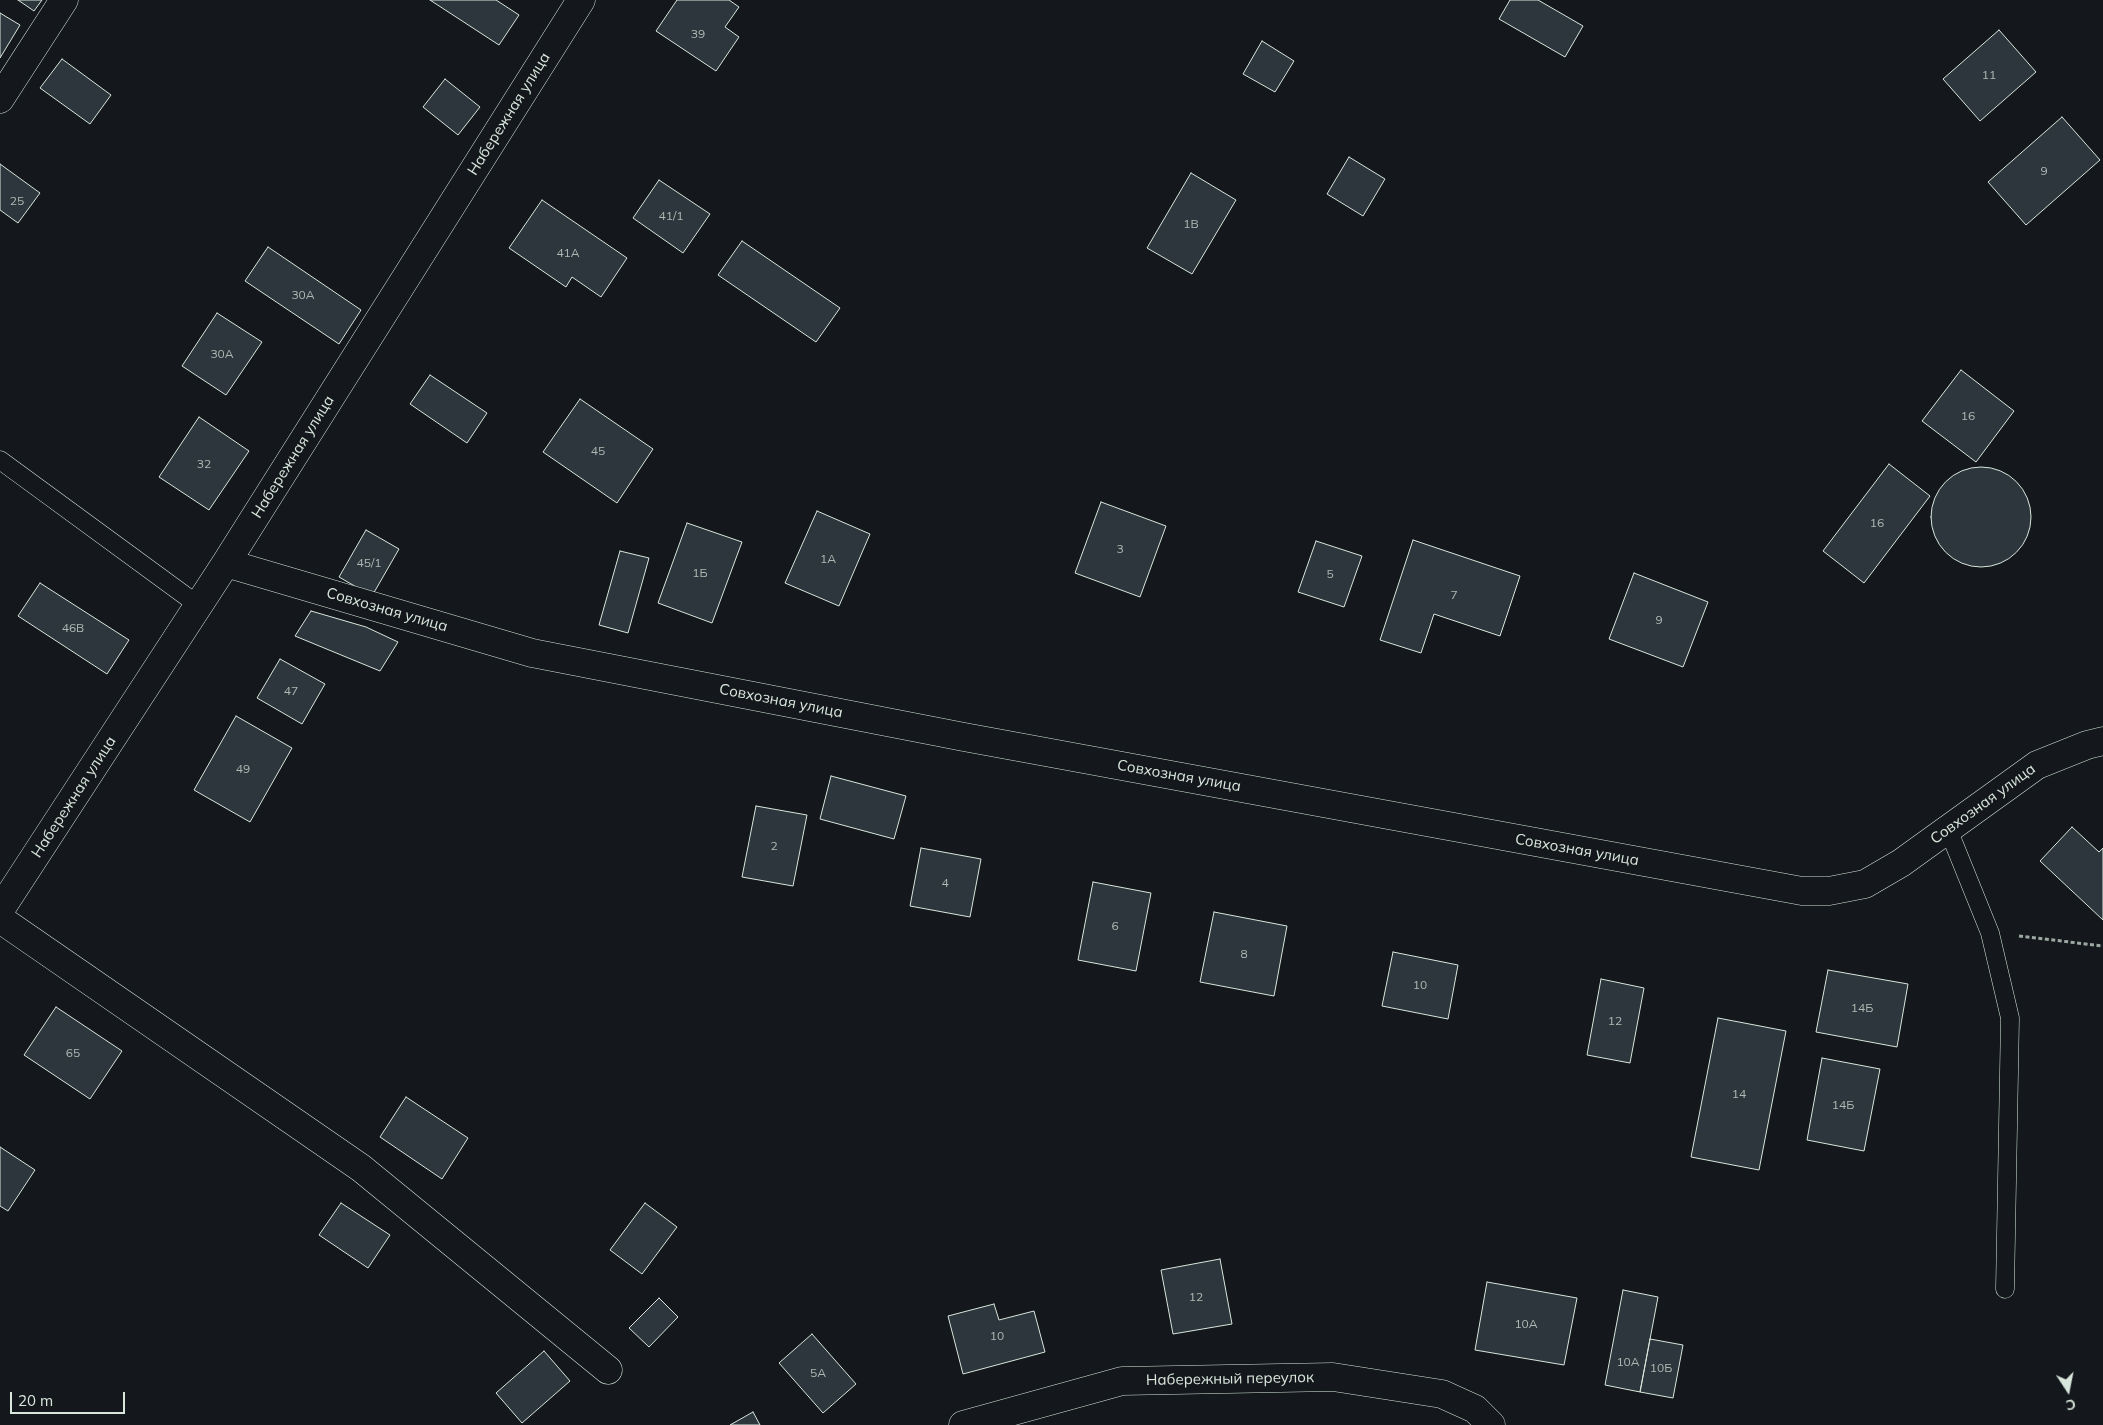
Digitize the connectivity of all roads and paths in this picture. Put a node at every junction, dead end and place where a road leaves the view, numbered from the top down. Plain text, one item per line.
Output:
1 (64, 0) edge
2 (581, 0) edge
3 (0, 99) edge
4 (0, 460) edge
5 (226, 564) junction
6 (198, 605) junction
7 (2103, 741) edge
8 (1948, 829) junction
9 (0, 910) edge
10 (0, 918) edge
11 (1990, 933) junction
12 (2103, 946) edge
13 (2005, 1290) dead end
14 (608, 1370) dead end
15 (963, 1425) edge
16 (1491, 1425) edge

1 - 3 street
2 - 5 street, Набережная улица
4 - 6 lane
5 - 6 street, Набережная улица
5 - 8 street, Совхозная улица
6 - 9 street, Набережная улица
7 - 8 street, Совхозная улица
8 - 11 lane
10 - 14 street
11 - 12 path
11 - 13 lane
15 - 16 street, Набережный переулок

